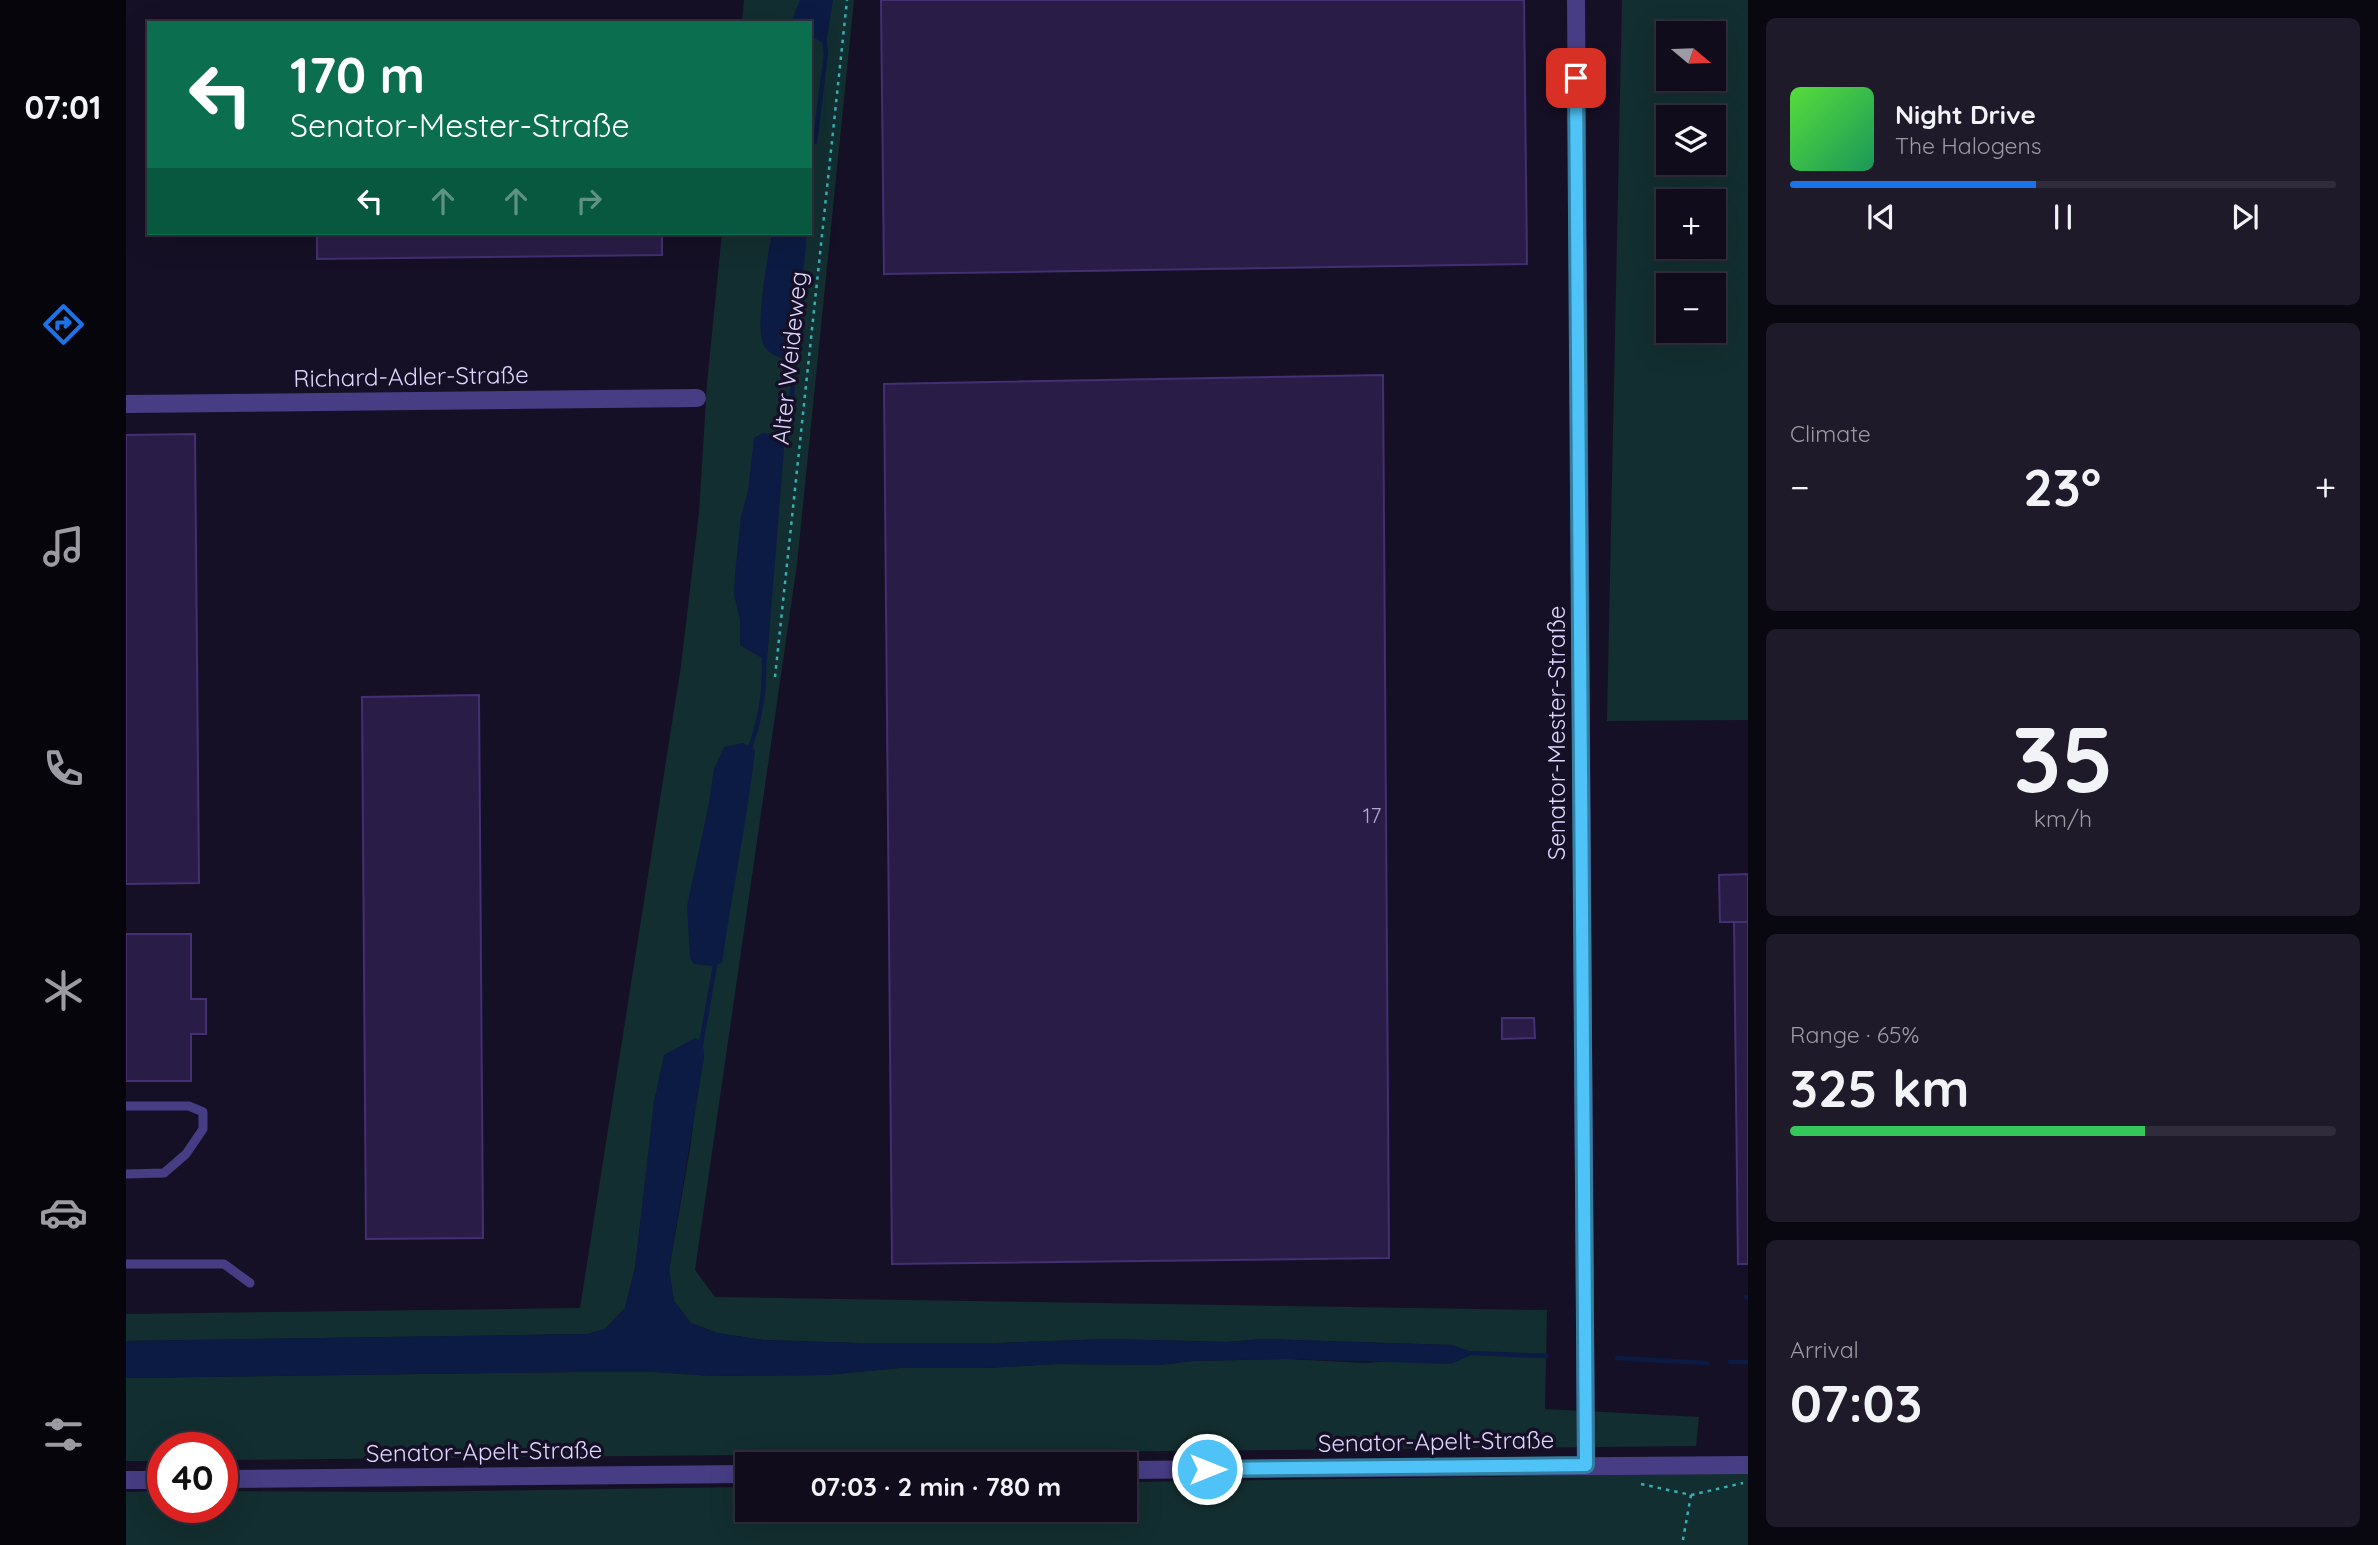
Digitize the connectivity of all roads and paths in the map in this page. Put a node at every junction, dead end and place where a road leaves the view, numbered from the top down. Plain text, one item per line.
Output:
1 (847, 0) edge
2 (1576, 0) edge
3 (697, 398) dead end
4 (126, 404) edge
5 (775, 677) dead end
6 (126, 1105) edge
7 (126, 1174) edge
8 (126, 1265) edge
9 (250, 1283) dead end
10 (1137, 1463) edge
11 (1586, 1465) junction
12 (1748, 1465) edge
13 (735, 1467) edge
14 (238, 1479) edge
15 (126, 1480) edge
16 (147, 1480) edge
17 (1748, 1482) edge
18 (1642, 1484) dead end
19 (1691, 1495) junction
20 (1682, 1545) edge

1 - 5 path, Alter Weideweg
2 - 11 street, Senator-Mester-Straße
3 - 4 street, Richard-Adler-Straße
6 - 7 lane
8 - 9 lane
10 - 11 street, Senator-Apelt-Straße
11 - 12 street, Senator-Apelt-Straße
13 - 14 street, Senator-Apelt-Straße
15 - 16 street
17 - 19 path
18 - 19 path
19 - 20 path

